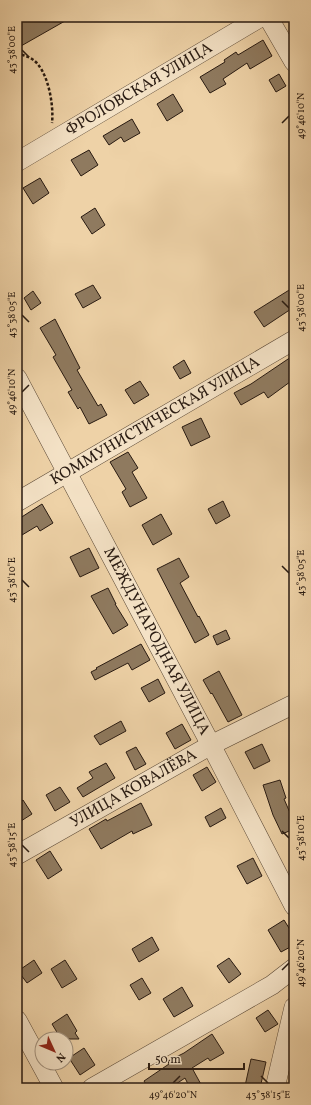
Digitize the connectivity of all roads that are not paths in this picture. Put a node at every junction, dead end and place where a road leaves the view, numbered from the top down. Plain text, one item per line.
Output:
1 (261, 17) edge
2 (268, 17) edge
3 (294, 62) edge
4 (17, 162) edge
5 (294, 340) edge
6 (17, 378) edge
7 (68, 472) junction
8 (17, 502) edge
9 (294, 704) edge
10 (211, 745) junction
11 (17, 855) edge
12 (294, 906) edge
13 (294, 968) edge
14 (294, 1007) edge
15 (17, 1020) edge
16 (54, 1088) edge
17 (92, 1088) edge
18 (275, 1088) edge

1 - 4 street, ФРОЛОВСКАЯ УЛИЦА
2 - 3 street
5 - 7 street, КОММУНИСТИЧЕСКАЯ УЛИЦА
6 - 7 street, МЕЖДУНАРОДНАЯ УЛИЦА
7 - 8 street, КОММУНИСТИЧЕСКАЯ УЛИЦА
7 - 10 street, МЕЖДУНАРОДНАЯ УЛИЦА
9 - 10 street, УЛИЦА КОВАЛЁВА
10 - 11 street, УЛИЦА КОВАЛЁВА
10 - 12 street, МЕЖДУНАРОДНАЯ УЛИЦА
13 - 17 street
14 - 18 street
15 - 16 street

